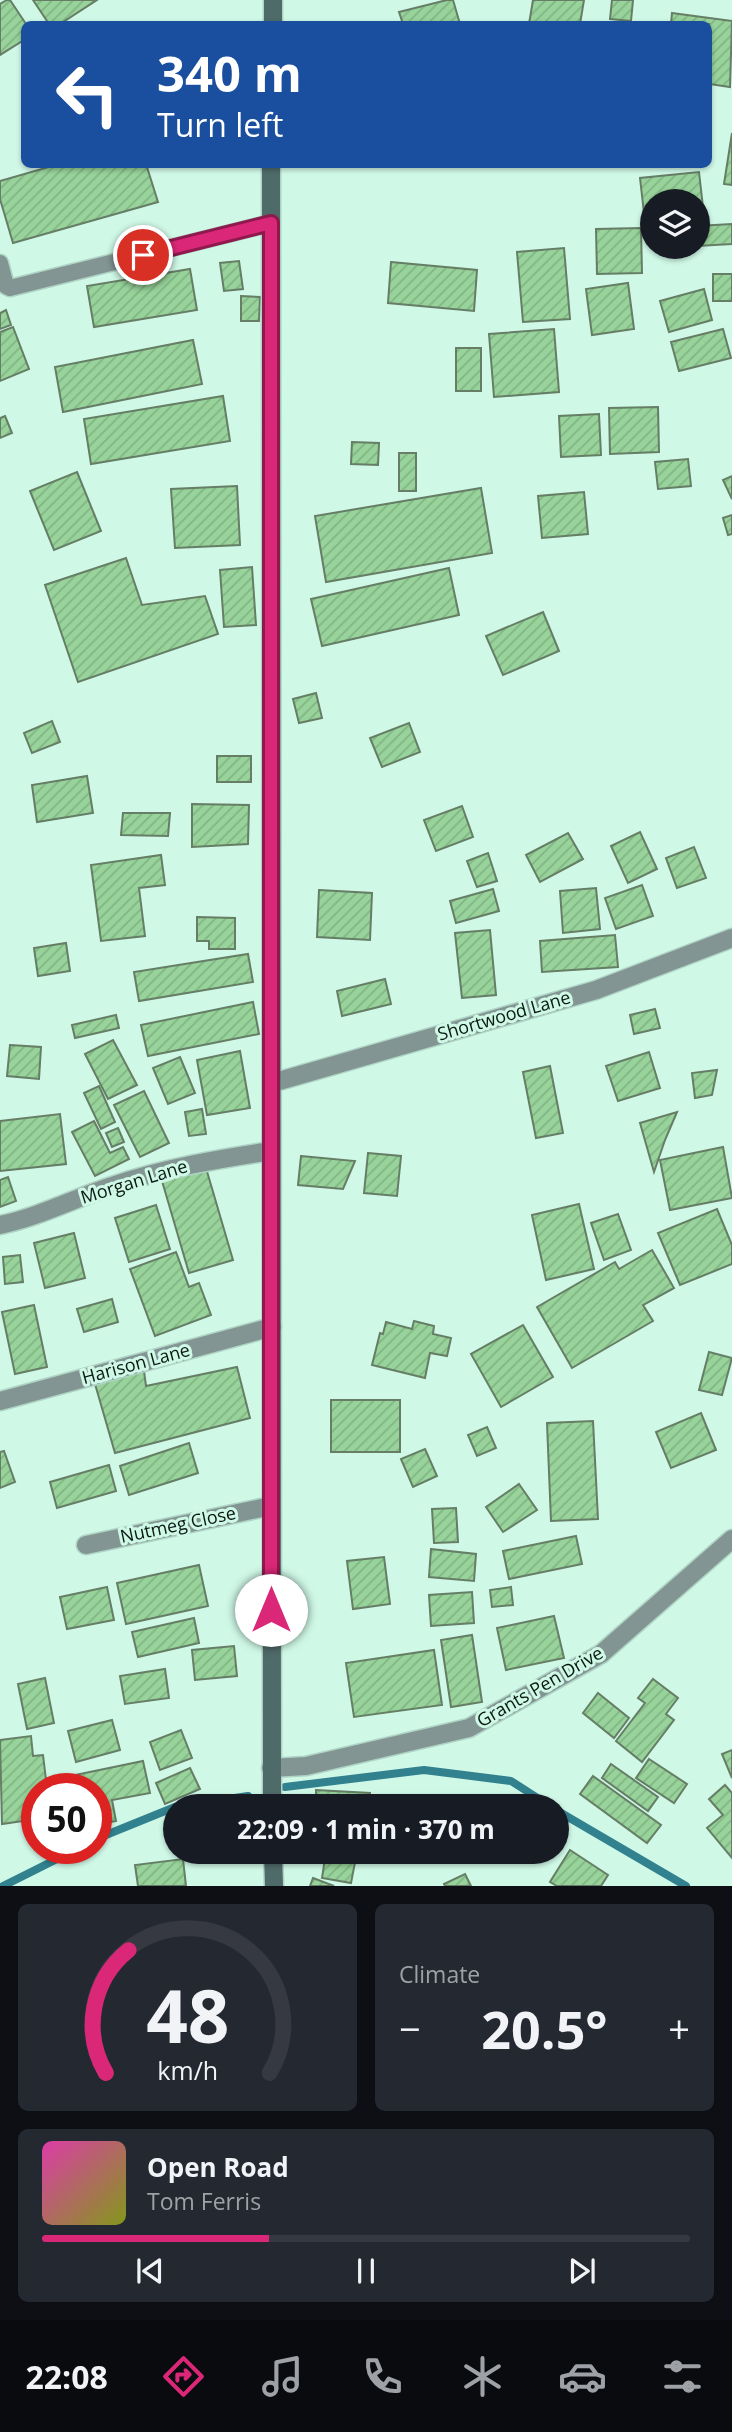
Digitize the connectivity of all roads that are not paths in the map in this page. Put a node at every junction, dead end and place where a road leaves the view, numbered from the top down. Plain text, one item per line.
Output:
1 (273, 0) edge
2 (273, 21) edge
3 (271, 168) edge
4 (271, 223) junction
5 (0, 263) edge
6 (732, 938) edge
7 (272, 1083) junction
8 (271, 1151) junction
9 (0, 1225) edge
10 (272, 1327) junction
11 (0, 1401) edge
12 (271, 1506) junction
13 (732, 1539) edge
14 (86, 1545) dead end
15 (271, 1768) junction
16 (272, 1794) edge
17 (273, 1864) edge
18 (274, 1886) edge

1 - 2 main road
3 - 4 main road
4 - 5 lane
4 - 7 main road
6 - 7 street, Shortwood Lane
7 - 8 main road
8 - 9 street, Morgan Lane
8 - 10 main road
10 - 11 street, Harison Lane
10 - 12 main road
12 - 14 street, Nutmeg Close
12 - 15 main road
13 - 15 street, Grants Pen Drive
15 - 16 main road
17 - 18 main road

